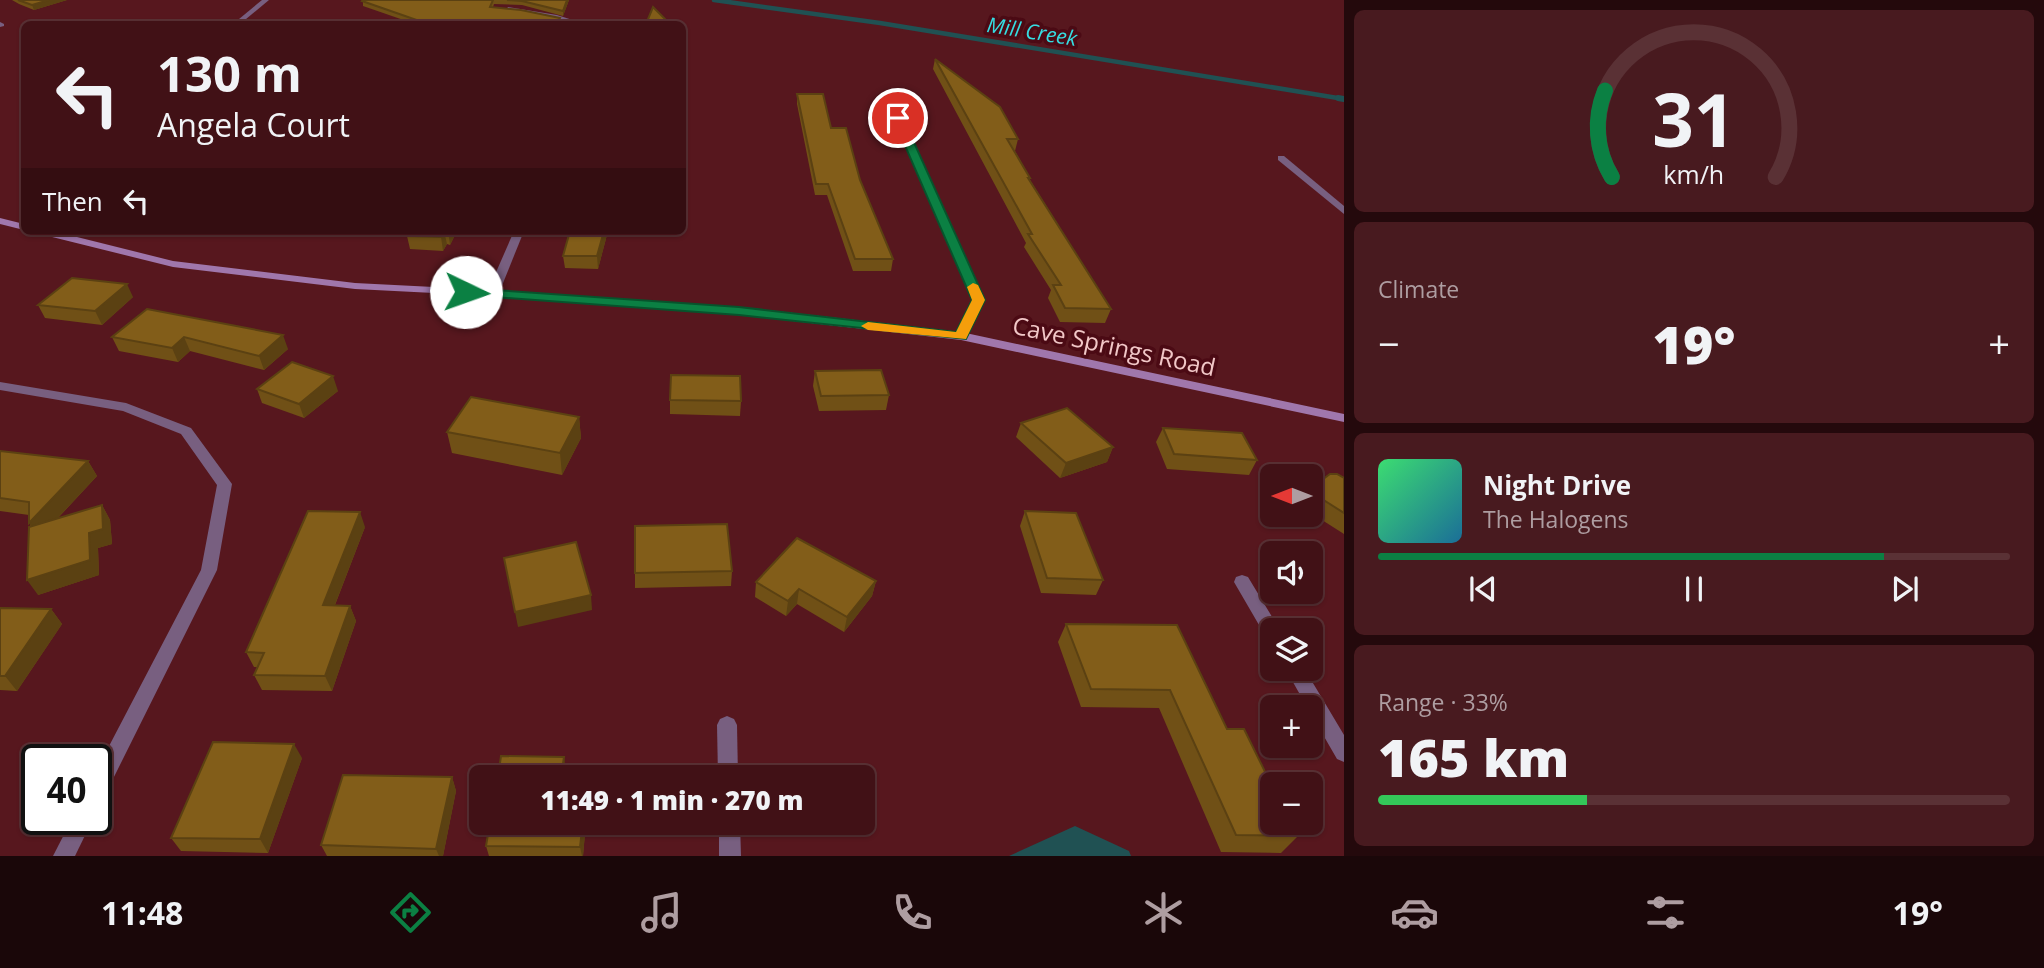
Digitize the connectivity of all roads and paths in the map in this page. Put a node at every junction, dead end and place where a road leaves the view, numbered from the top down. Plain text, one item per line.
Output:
1 (266, 0) edge
2 (495, 9) edge
3 (240, 21) edge
4 (569, 21) edge
5 (898, 118) dead end
6 (1281, 158) dead end
7 (1344, 211) edge
8 (0, 221) edge
9 (21, 226) edge
10 (56, 235) edge
11 (517, 235) edge
12 (494, 293) junction
13 (961, 336) junction
14 (0, 386) edge
15 (1344, 418) edge
16 (1242, 582) dead end
17 (1264, 618) edge
18 (1302, 681) edge
19 (727, 725) dead end
20 (1344, 753) edge
21 (112, 760) edge
22 (728, 765) edge
23 (75, 835) edge
24 (729, 835) edge
25 (64, 856) edge
26 (730, 856) edge

1 - 3 street
2 - 4 street
5 - 13 street
6 - 7 street
8 - 9 street
10 - 12 street, Cave Springs Road
11 - 12 street
12 - 13 street, Cave Springs Road
13 - 15 street, Cave Springs Road
14 - 21 street
16 - 17 street
18 - 20 street
19 - 22 street
23 - 25 street
24 - 26 street

